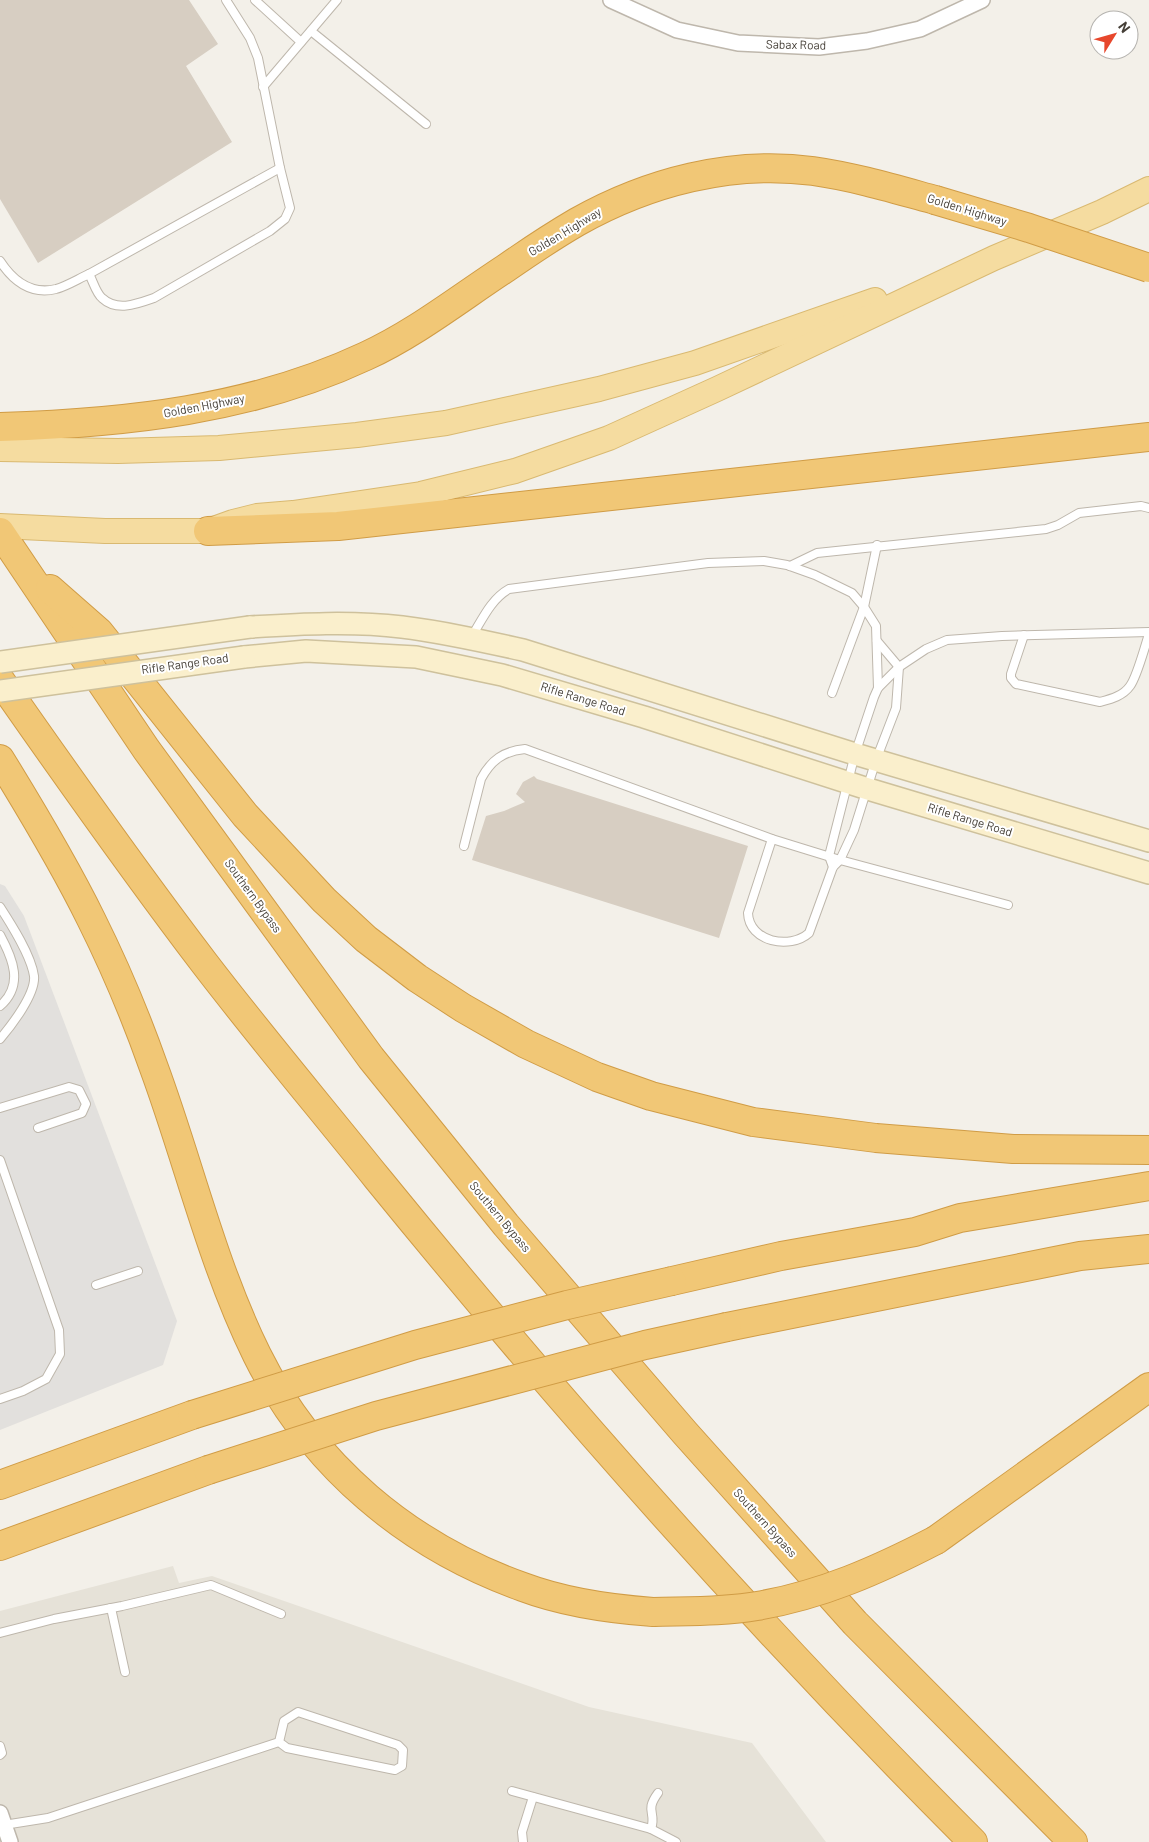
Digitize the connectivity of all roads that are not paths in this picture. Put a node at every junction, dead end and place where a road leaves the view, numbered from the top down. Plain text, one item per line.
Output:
1 (226, 0) edge
2 (255, 0) edge
3 (337, 0) edge
4 (611, 0) edge
5 (982, 0) edge
6 (310, 31) junction
7 (302, 42) junction
8 (263, 87) junction
9 (426, 124) dead end
10 (280, 168) junction
11 (1149, 189) edge
12 (994, 258) junction
13 (0, 261) edge
14 (1149, 268) edge
15 (89, 274) junction
16 (0, 427) edge
17 (1149, 437) edge
18 (0, 449) edge
19 (1149, 508) edge
20 (0, 526) edge
21 (208, 531) junction
22 (0, 532) edge
23 (877, 546) junction
24 (22, 566) junction
25 (790, 566) junction
26 (864, 607) junction
27 (1149, 633) edge
28 (1024, 635) junction
29 (471, 638) junction
30 (877, 641) junction
31 (0, 662) edge
32 (899, 667) junction
33 (0, 680) edge
34 (878, 688) junction
35 (0, 691) edge
36 (832, 693) dead end
37 (855, 754) junction
38 (0, 759) edge
39 (876, 760) junction
40 (847, 782) junction
41 (868, 789) junction
42 (772, 839) junction
43 (1149, 841) edge
44 (464, 846) dead end
45 (829, 856) junction
46 (840, 860) junction
47 (833, 867) junction
48 (1149, 873) edge
49 (1008, 905) dead end
50 (0, 907) edge
51 (0, 935) edge
52 (0, 1006) edge
53 (0, 1039) edge
54 (0, 1108) edge
55 (38, 1128) dead end
56 (1149, 1150) edge
57 (0, 1160) edge
58 (1149, 1186) edge
59 (1149, 1249) edge
60 (138, 1271) dead end
61 (96, 1286) dead end
62 (1149, 1387) edge
63 (0, 1399) edge
64 (0, 1485) edge
65 (0, 1546) edge
66 (111, 1608) junction
67 (281, 1614) dead end
68 (0, 1633) edge
69 (125, 1672) dead end
70 (279, 1742) junction
71 (0, 1746) edge
72 (0, 1755) edge
73 (512, 1791) dead end
74 (658, 1793) dead end
75 (533, 1797) junction
76 (2, 1819) edge
77 (651, 1829) junction
78 (10, 1842) edge
79 (524, 1842) edge
80 (676, 1842) edge
81 (973, 1842) edge
82 (1072, 1842) edge

1 - 8 lane
2 - 7 lane
3 - 6 lane
4 - 5 street, Sabax Road
6 - 7 lane
6 - 9 lane
7 - 8 lane
8 - 10 lane
10 - 15 lane
10 - 15 lane
11 - 12 main road
12 - 18 main road
12 - 21 main road
13 - 15 lane
14 - 16 highway, Golden Highway, bridge
17 - 21 highway
19 - 23 lane
20 - 21 main road
22 - 24 highway, Southern Bypass
23 - 25 lane
23 - 26 lane
24 - 56 highway
24 - 82 highway, Southern Bypass
25 - 26 lane
25 - 29 lane
26 - 30 lane
26 - 36 lane
27 - 28 lane
27 - 28 lane
28 - 32 lane
29 - 31 main road, bridge
29 - 37 main road
30 - 32 lane
30 - 34 lane
32 - 34 lane
32 - 39 lane
33 - 81 highway
34 - 37 lane
35 - 40 main road, Rifle Range Road, bridge
37 - 39 main road
37 - 40 lane
38 - 62 highway, bridge
39 - 41 lane
39 - 43 main road
40 - 41 main road, Rifle Range Road
40 - 45 lane
41 - 46 lane
41 - 48 main road, Rifle Range Road
42 - 44 lane
42 - 45 lane
42 - 47 lane
45 - 46 lane
45 - 47 lane
46 - 47 lane
46 - 49 lane
50 - 53 lane
51 - 52 lane
54 - 55 lane
57 - 63 lane
58 - 64 highway, bridge
59 - 65 highway, bridge
60 - 61 lane
66 - 67 lane
66 - 68 lane
66 - 69 lane
70 - 70 lane
70 - 76 lane
71 - 72 lane
73 - 75 lane
74 - 77 lane
75 - 77 lane
75 - 79 lane
76 - 78 street
77 - 80 lane

